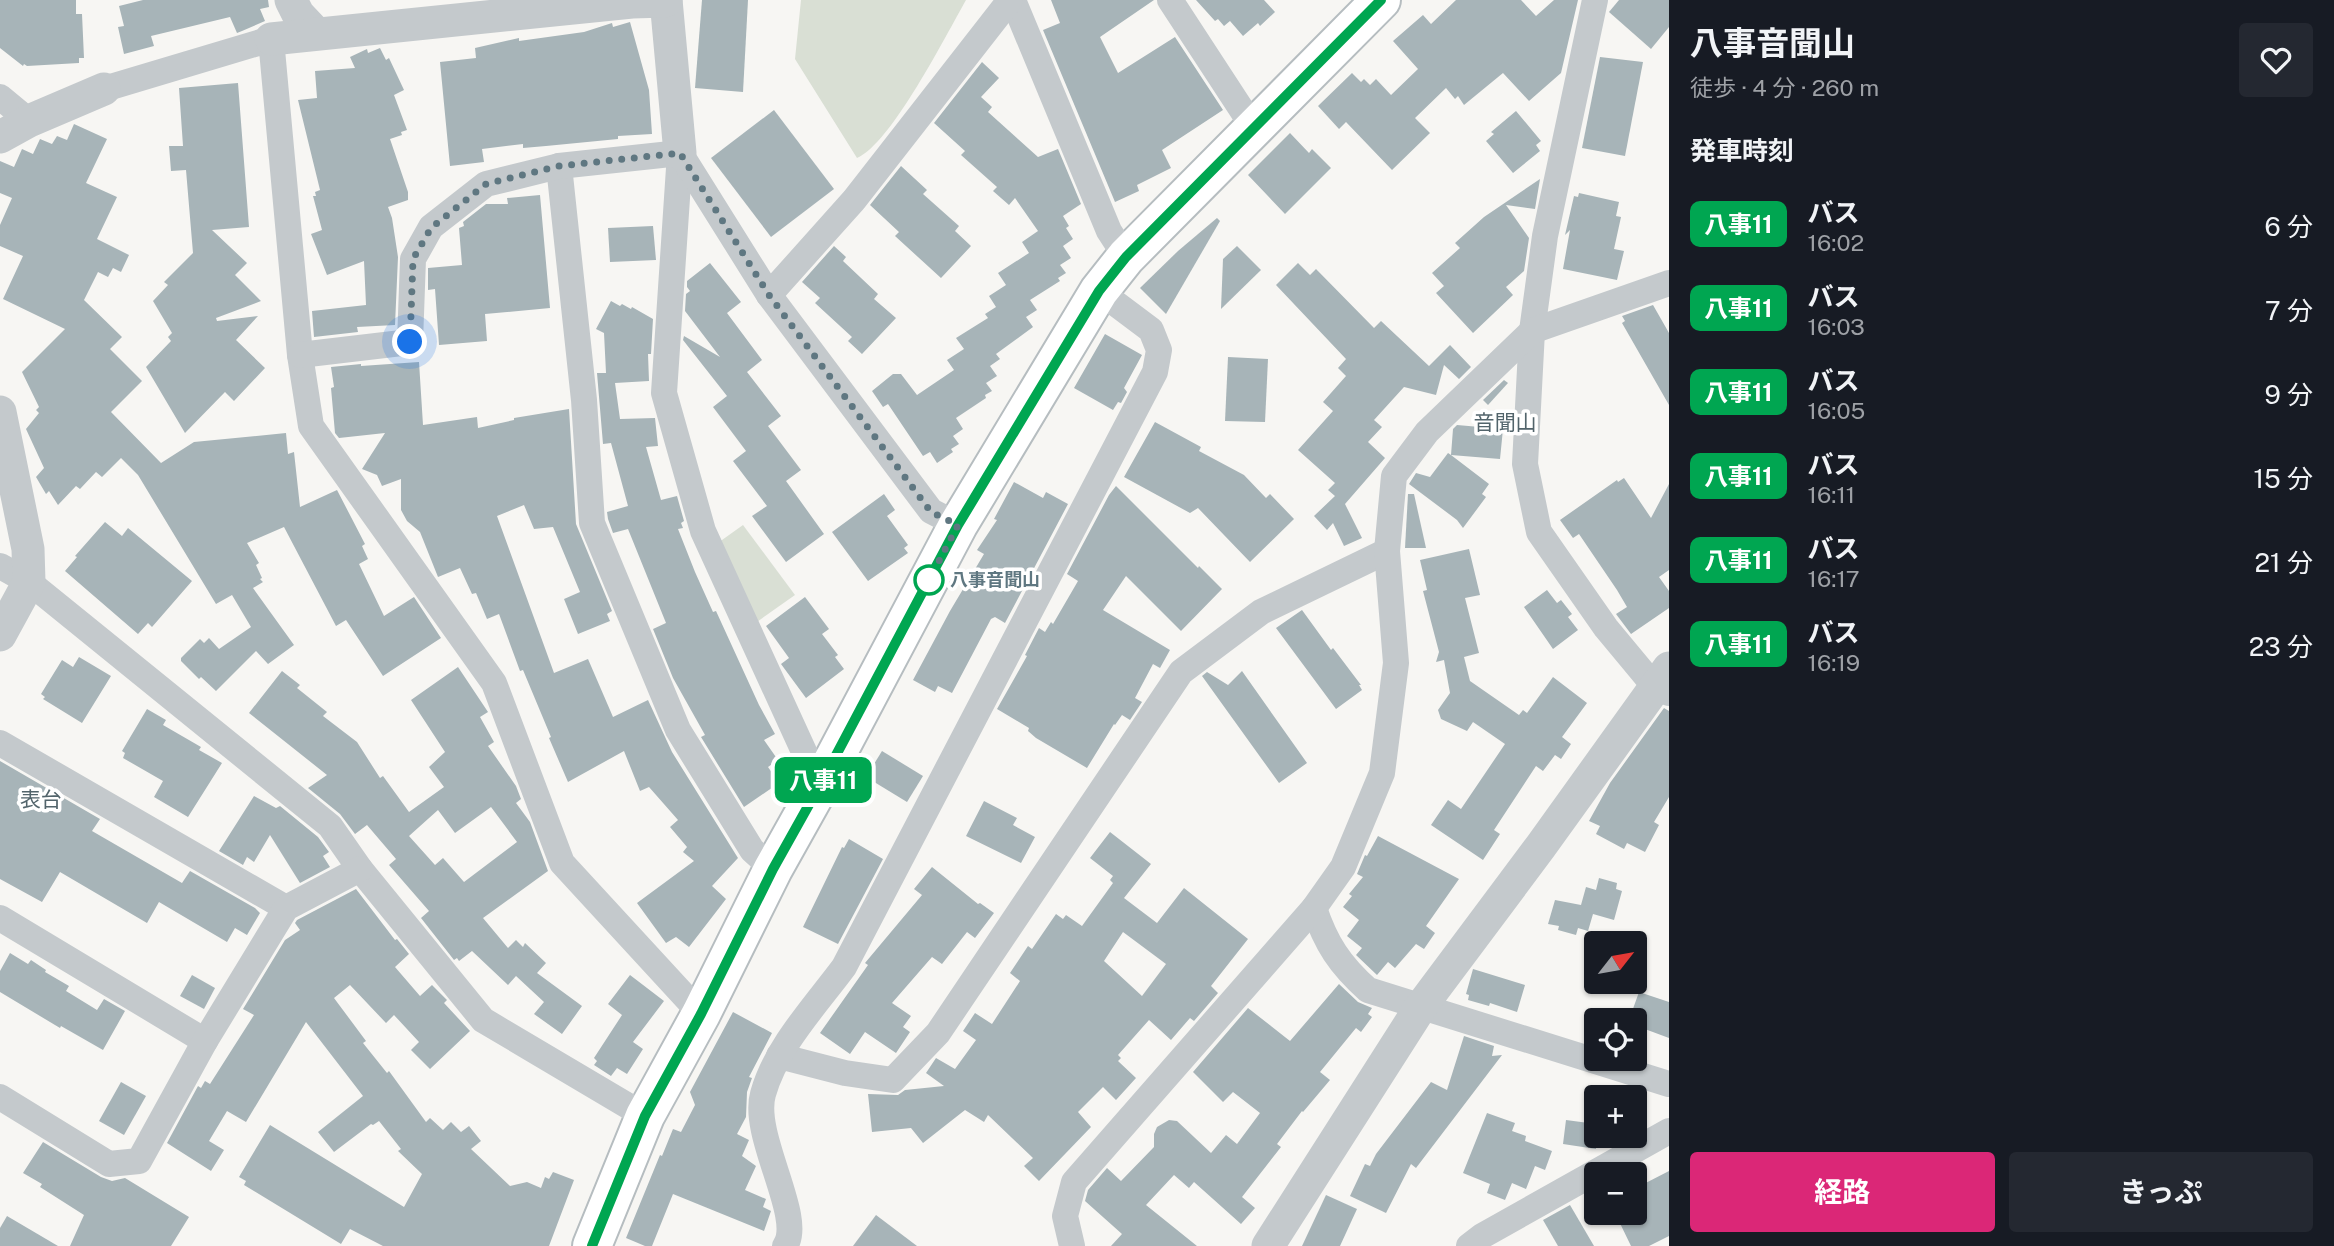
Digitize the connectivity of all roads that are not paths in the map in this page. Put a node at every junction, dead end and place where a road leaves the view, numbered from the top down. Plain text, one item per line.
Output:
1 (291, 0) edge
2 (1011, 0) edge
3 (1170, 0) edge
4 (1381, 0) edge
5 (1595, 0) edge
6 (666, 1) edge
7 (513, 8) edge
8 (316, 33) junction
9 (271, 39) junction
10 (104, 89) joint
11 (0, 97) edge
12 (29, 121) junction
13 (1253, 127) junction
14 (0, 137) edge
15 (680, 153) junction
16 (559, 166) junction
17 (1126, 257) junction
18 (1669, 283) edge
19 (1099, 291) junction
20 (769, 295) junction
21 (1532, 331) junction
22 (300, 355) junction
23 (0, 412) edge
24 (958, 525) junction
25 (1387, 551) junction
26 (0, 566) edge
27 (29, 582) junction
28 (0, 635) edge
29 (1664, 683) edge
30 (0, 743) edge
31 (825, 776) junction
32 (360, 869) junction
33 (773, 869) junction
34 (286, 908) junction
35 (1314, 908) junction
36 (0, 918) edge
37 (1420, 1008) junction
38 (701, 1014) junction
39 (205, 1041) junction
40 (779, 1056) junction
41 (1669, 1084) edge
42 (0, 1097) edge
43 (645, 1116) junction
44 (1669, 1131) edge
45 (592, 1246) edge
46 (785, 1246) edge
47 (1072, 1246) edge
48 (1268, 1246) edge
49 (1469, 1246) edge

1 - 8 street
2 - 17 street
2 - 20 street
3 - 13 street
4 - 13 main road
5 - 21 street
6 - 7 street
6 - 15 street
7 - 8 street
8 - 9 street
9 - 10 street
9 - 22 street
10 - 12 street
11 - 12 street
12 - 14 street
13 - 17 main road
15 - 16 street
15 - 20 street
15 - 31 street
16 - 22 street
16 - 33 street
17 - 19 main road
18 - 21 street
19 - 24 main road
19 - 40 street
20 - 24 street
21 - 25 street
21 - 29 street
22 - 38 street
23 - 27 street
24 - 31 main road
25 - 35 street
25 - 40 street
26 - 27 street
27 - 28 street
27 - 32 street
29 - 37 street
30 - 34 street
31 - 33 main road
32 - 34 street
32 - 43 street
33 - 38 main road
34 - 39 street
35 - 37 street
35 - 47 street
36 - 39 street
37 - 41 street
37 - 48 street
38 - 43 main road
39 - 42 street
40 - 46 street
43 - 45 main road
44 - 49 street

